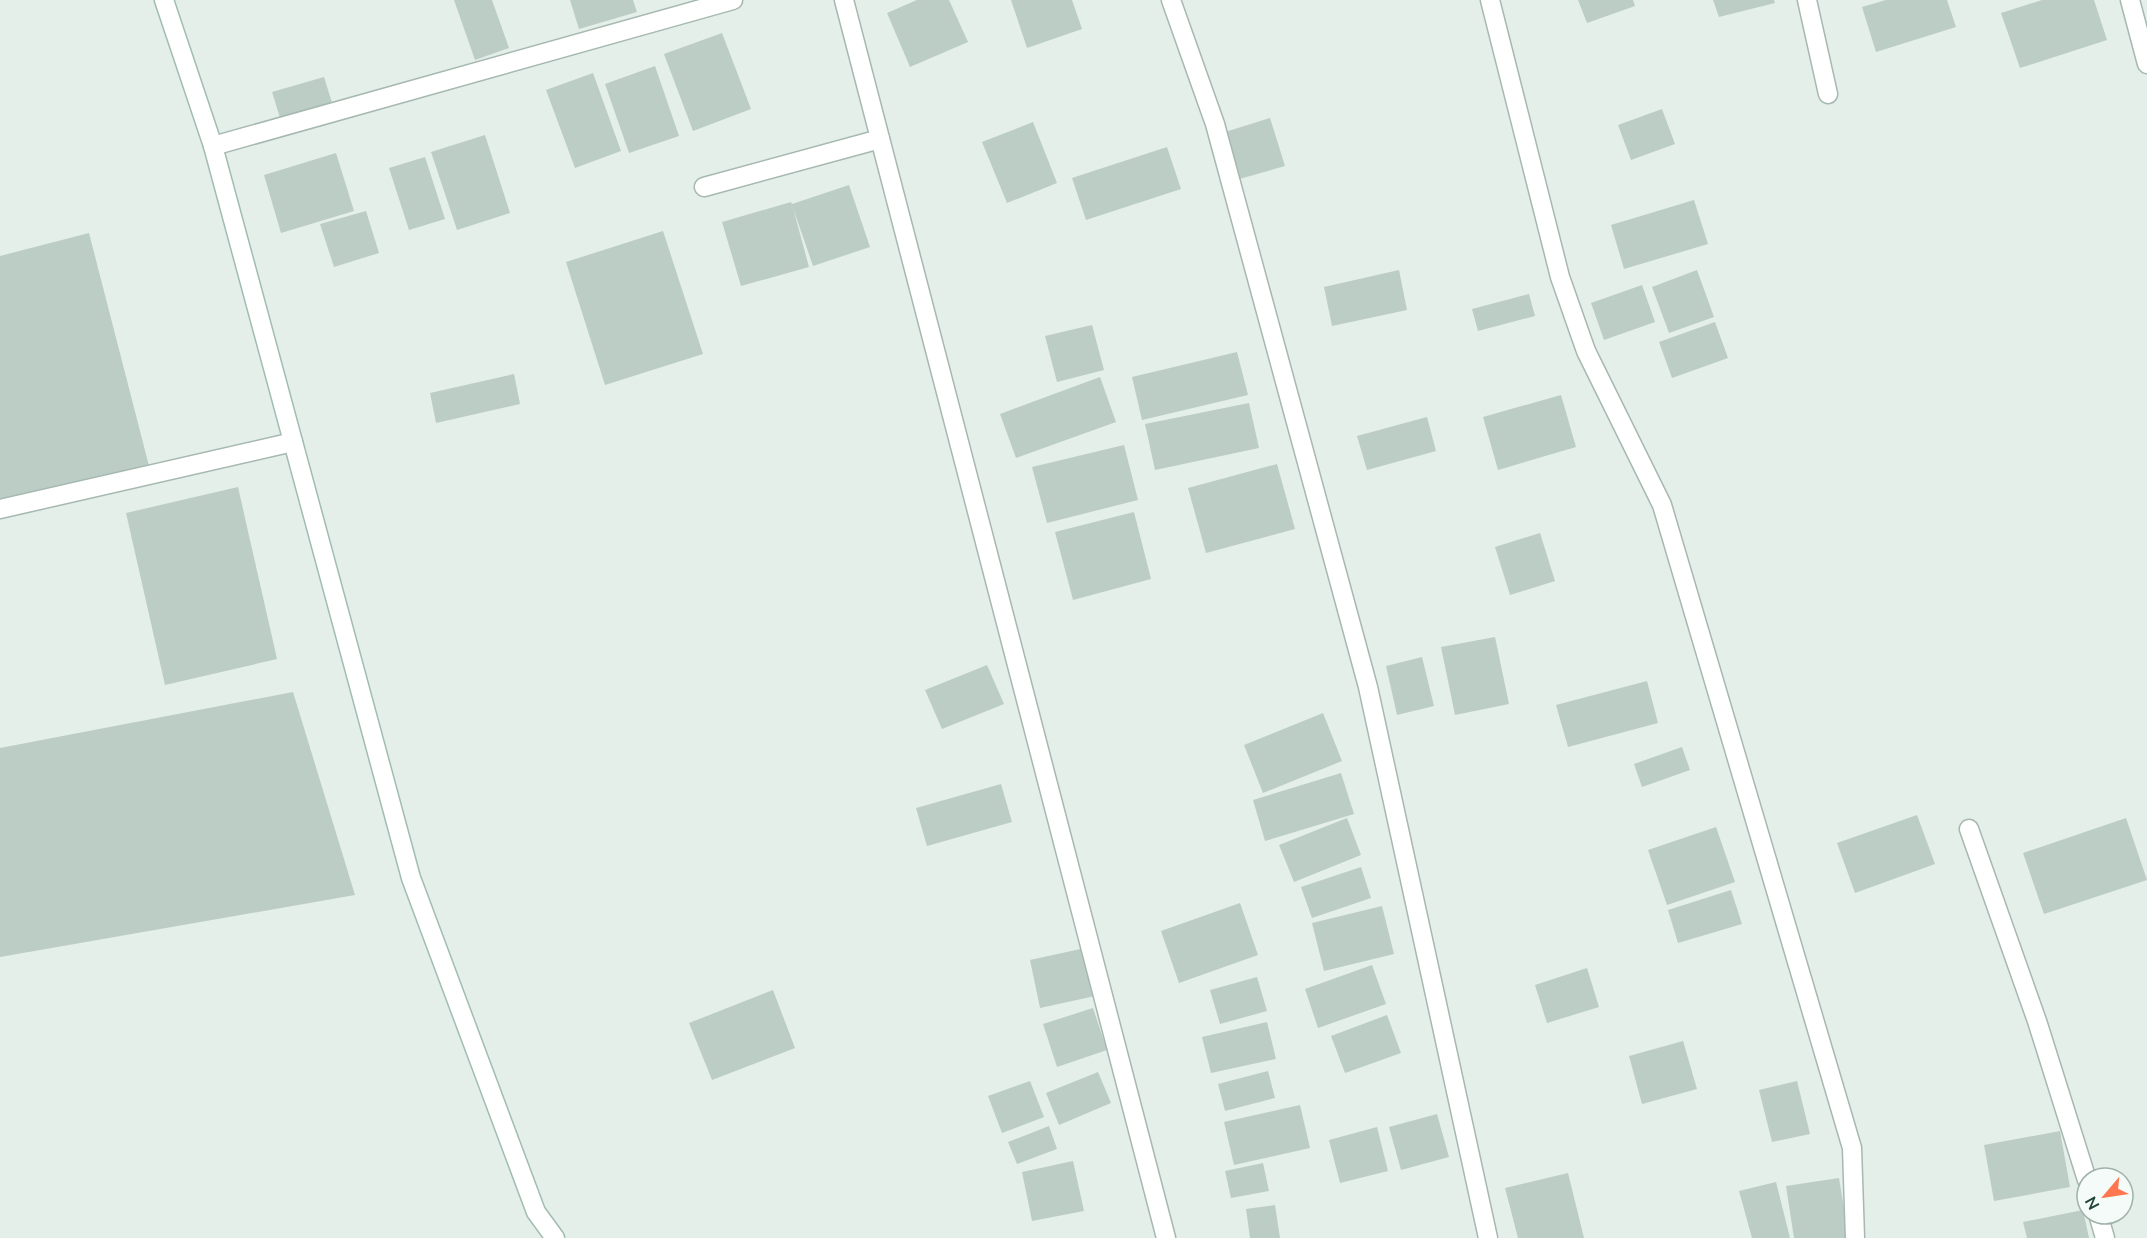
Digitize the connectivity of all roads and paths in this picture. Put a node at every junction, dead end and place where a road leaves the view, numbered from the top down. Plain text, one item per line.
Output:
1 (164, 0) edge
2 (733, 0) edge
3 (844, 0) edge
4 (1171, 0) edge
5 (1490, 0) edge
6 (1807, 0) edge
7 (2130, 0) edge
8 (2147, 64) edge
9 (1828, 94) dead end
10 (880, 139) junction
11 (213, 146) junction
12 (704, 187) dead end
13 (293, 442) junction
14 (0, 508) edge
15 (1969, 829) dead end
16 (2083, 1166) edge
17 (555, 1238) edge
18 (1166, 1238) edge
19 (1488, 1238) edge
20 (1855, 1238) edge

1 - 11 street
2 - 11 street
3 - 10 street
4 - 19 street
5 - 20 street
6 - 9 street
7 - 8 street
10 - 12 street
10 - 18 street
11 - 13 street
13 - 14 street
13 - 17 street
15 - 16 street

